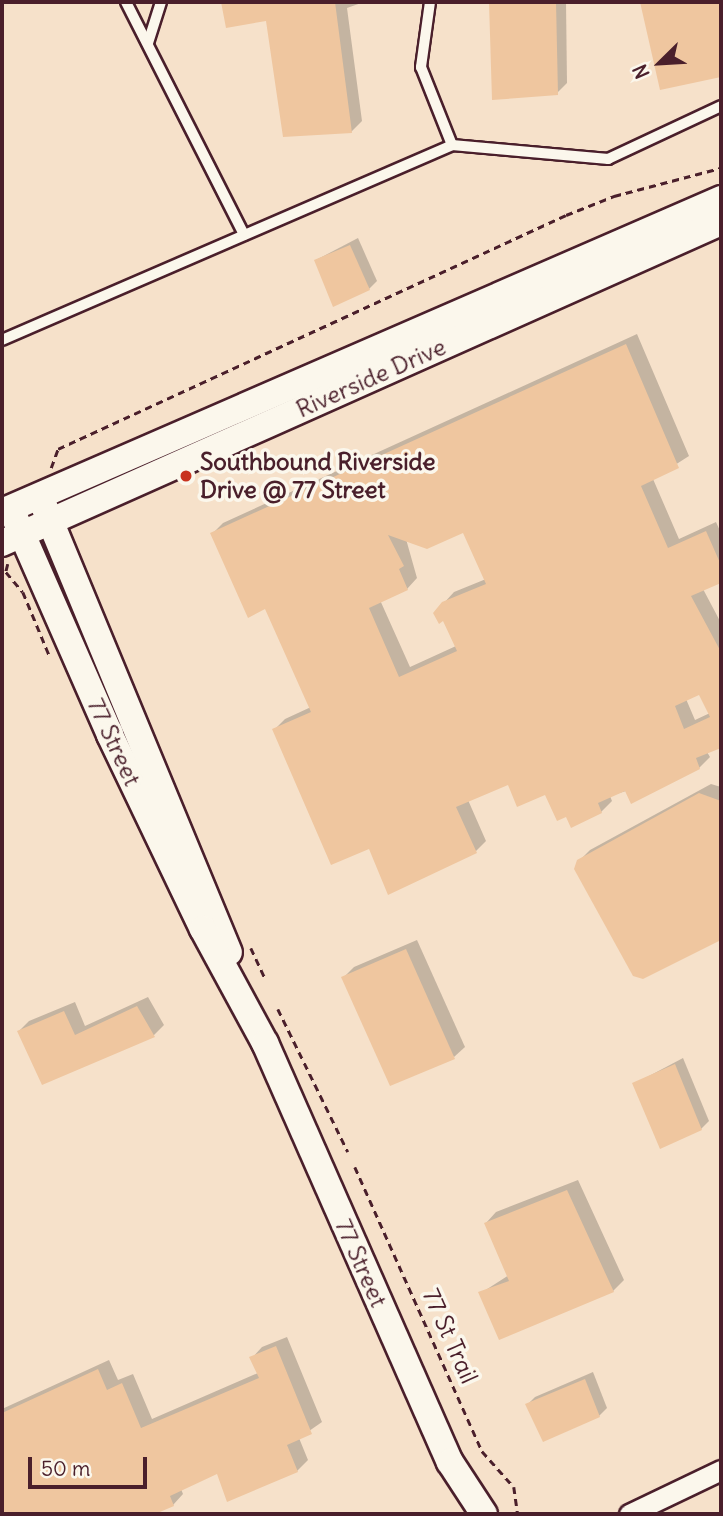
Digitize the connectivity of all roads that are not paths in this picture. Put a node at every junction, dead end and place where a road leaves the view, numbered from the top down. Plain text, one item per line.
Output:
1 (126, 2) edge
2 (160, 2) edge
3 (430, 2) edge
4 (148, 43) junction
5 (721, 106) edge
6 (452, 145) junction
7 (721, 199) edge
8 (721, 222) edge
9 (244, 234) junction
10 (2, 340) edge
11 (46, 499) junction
12 (6, 511) edge
13 (11, 545) edge
14 (247, 1007) junction
15 (721, 1470) edge
16 (484, 1514) edge
17 (629, 1514) edge

1 - 4 lane
2 - 4 lane
3 - 6 lane
4 - 9 lane
5 - 6 lane
6 - 9 lane
7 - 11 main road, Riverside Drive
8 - 11 main road, Riverside Drive
9 - 10 lane
11 - 12 main road
11 - 13 main road, Riverside Drive
11 - 14 main road, 77 Street
12 - 13 main road, 77 Street
13 - 14 main road, 77 Street
14 - 16 main road, 77 Street
15 - 17 street

